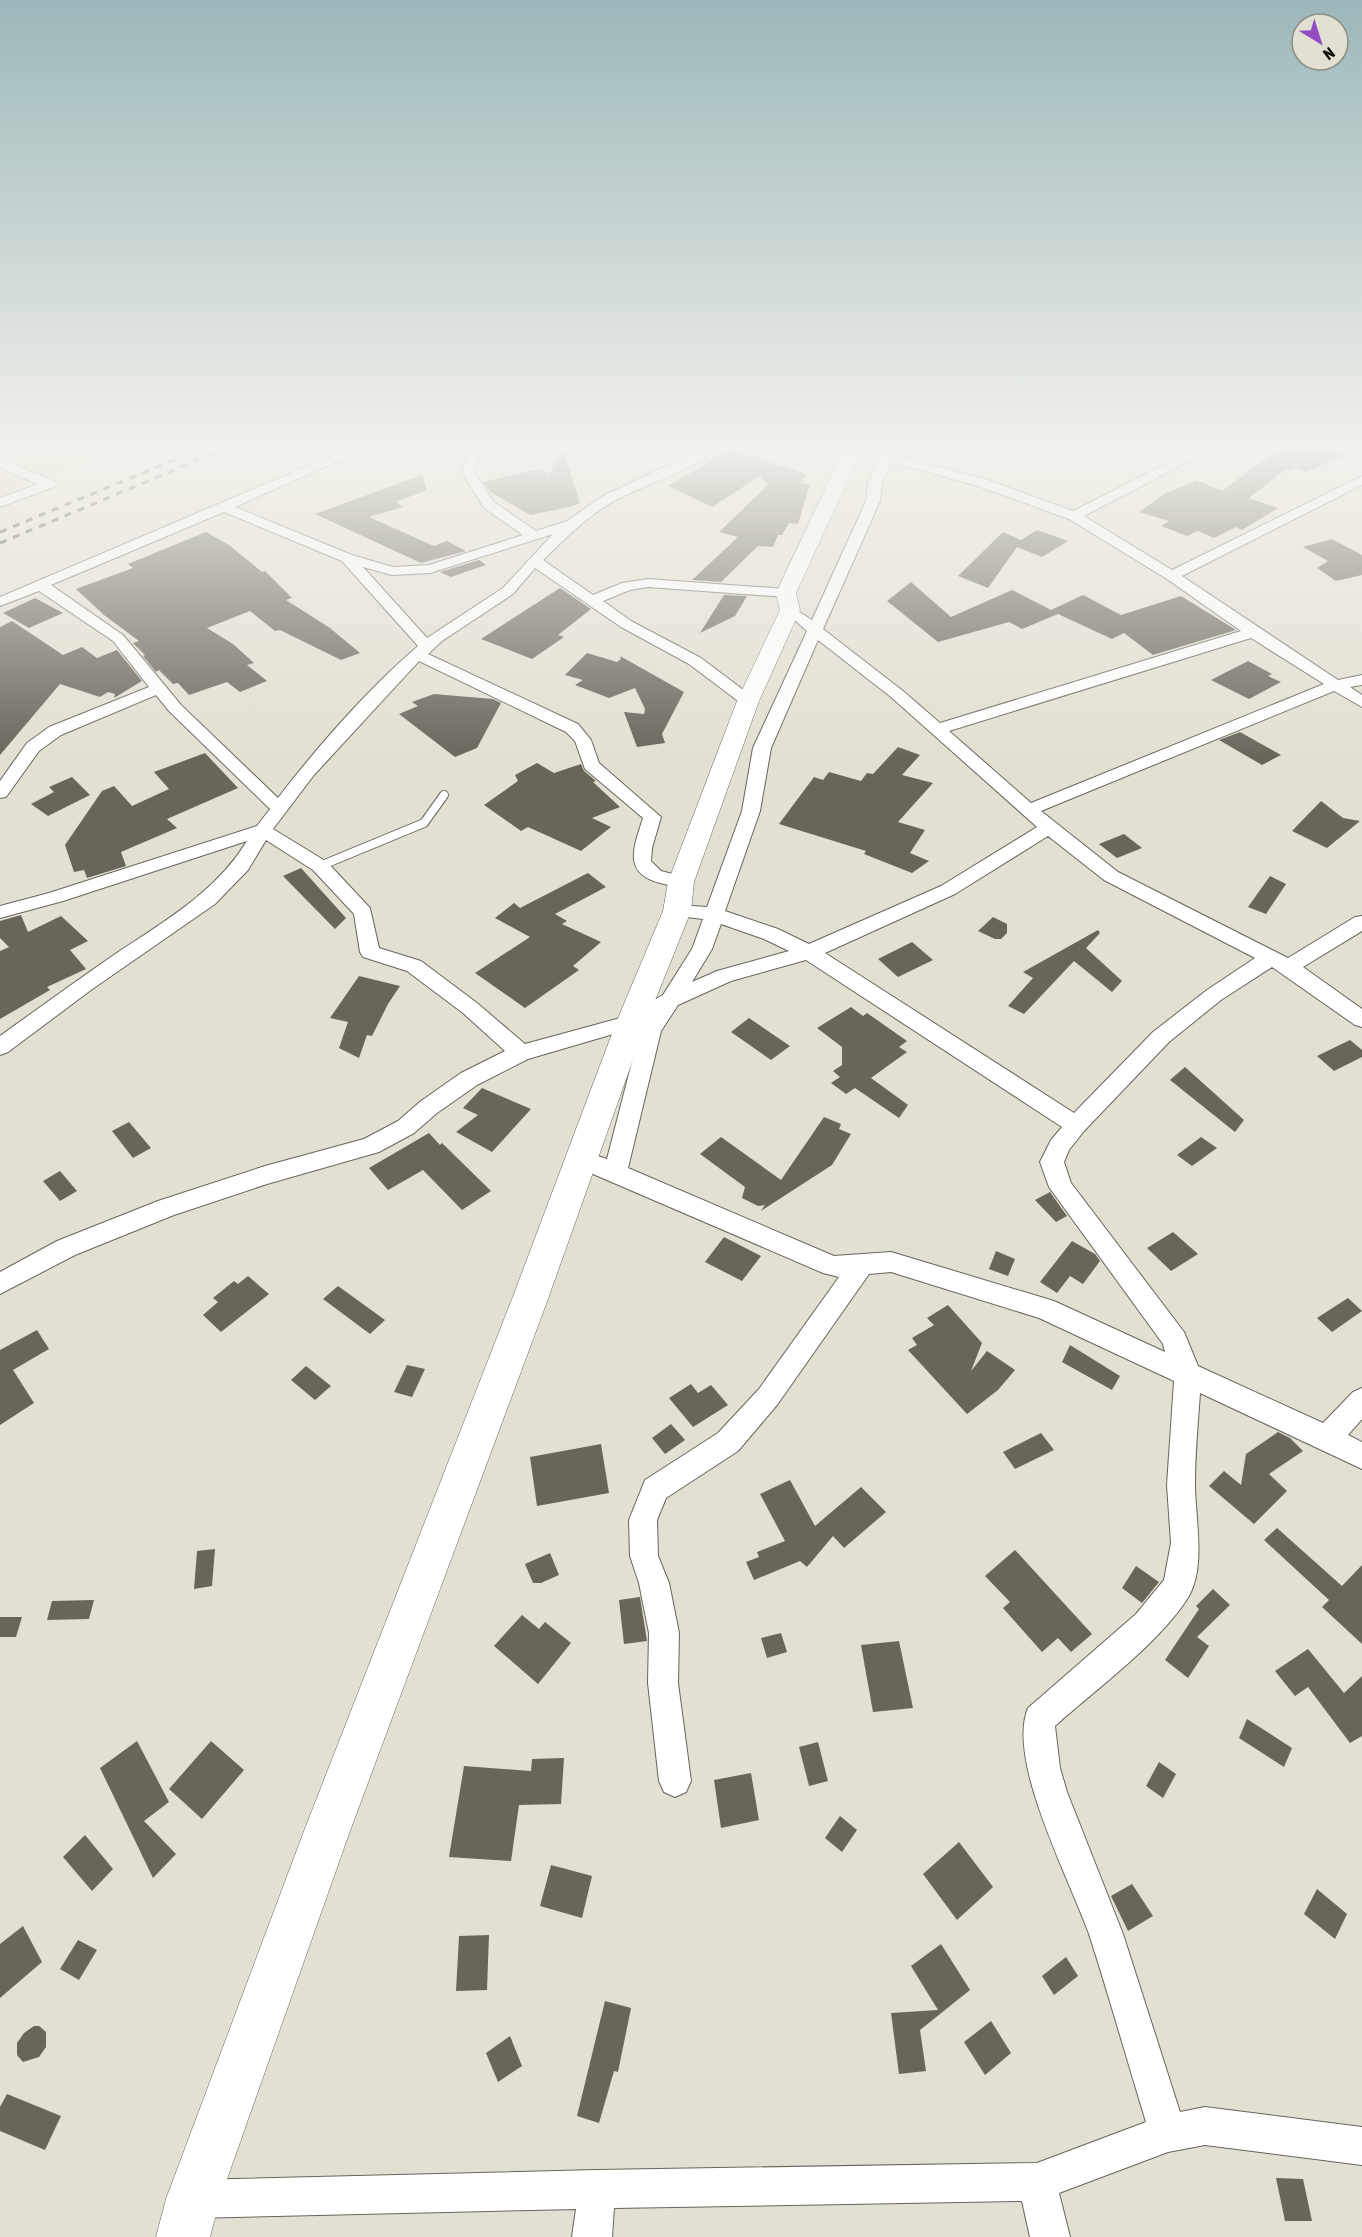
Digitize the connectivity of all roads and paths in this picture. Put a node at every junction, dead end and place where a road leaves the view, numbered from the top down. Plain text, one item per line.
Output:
1 (126, 549) edge
2 (326, 549) edge
3 (492, 549) edge
4 (546, 549) edge
5 (819, 549) edge
6 (840, 549) edge
7 (1129, 549) edge
8 (1225, 549) edge
9 (347, 558) junction
10 (534, 561) junction
11 (1172, 576) junction
12 (41, 585) junction
13 (593, 600) junction
14 (0, 602) edge
15 (797, 611) junction
16 (1253, 632) junction
17 (423, 651) junction
18 (1362, 680) edge
19 (1336, 685) junction
20 (160, 688) junction
21 (748, 701) junction
22 (1362, 702) edge
23 (938, 729) junction
24 (0, 793) edge
25 (444, 795) dead end
26 (279, 808) junction
27 (1028, 810) junction
28 (1049, 828) junction
29 (263, 830) junction
30 (320, 866) junction
31 (679, 896) junction
32 (0, 912) edge
33 (713, 914) junction
34 (1362, 922) edge
35 (809, 952) junction
36 (1279, 962) junction
37 (668, 1001) junction
38 (1362, 1020) edge
39 (631, 1023) junction
40 (0, 1047) edge
41 (521, 1053) junction
42 (1076, 1125) junction
43 (580, 1159) junction
44 (615, 1172) junction
45 (861, 1265) junction
46 (0, 1284) edge
47 (1188, 1374) junction
48 (1362, 1400) edge
49 (1327, 1438) junction
50 (1362, 1456) edge
51 (675, 1781) dead end
52 (1168, 2133) junction
53 (1362, 2146) edge
54 (1037, 2182) junction
55 (597, 2189) junction
56 (193, 2199) junction
57 (183, 2237) edge
58 (592, 2237) edge
59 (1050, 2237) edge

1 - 12 street
2 - 9 street
3 - 9 street
4 - 10 street
5 - 15 street
6 - 15 street
7 - 11 street
8 - 11 street
9 - 17 street
10 - 13 street
10 - 17 street
11 - 16 street
12 - 14 street
12 - 20 street
13 - 15 street
13 - 21 street
15 - 21 street
15 - 23 street
15 - 33 street
16 - 19 street
16 - 23 street
17 - 26 street
17 - 31 street
18 - 19 street
19 - 22 street
19 - 27 street
20 - 24 street
20 - 26 street
21 - 31 street
23 - 27 street
25 - 30 lane
26 - 29 street
27 - 28 street
28 - 35 street
28 - 36 street
29 - 30 street
29 - 32 street
29 - 40 street
30 - 41 street
31 - 33 street
31 - 39 street
33 - 35 street
33 - 37 street
34 - 36 street
35 - 37 street
35 - 42 street
36 - 38 street
36 - 42 street
37 - 39 street
37 - 44 street
39 - 41 street
39 - 43 street
41 - 46 street
42 - 47 street
43 - 44 street
43 - 56 street
44 - 45 street
45 - 47 street
45 - 51 street
47 - 49 street
47 - 52 street
48 - 49 street
49 - 50 street
52 - 53 street
52 - 54 street
54 - 55 street
54 - 59 street
55 - 56 street
55 - 58 street
56 - 57 street

